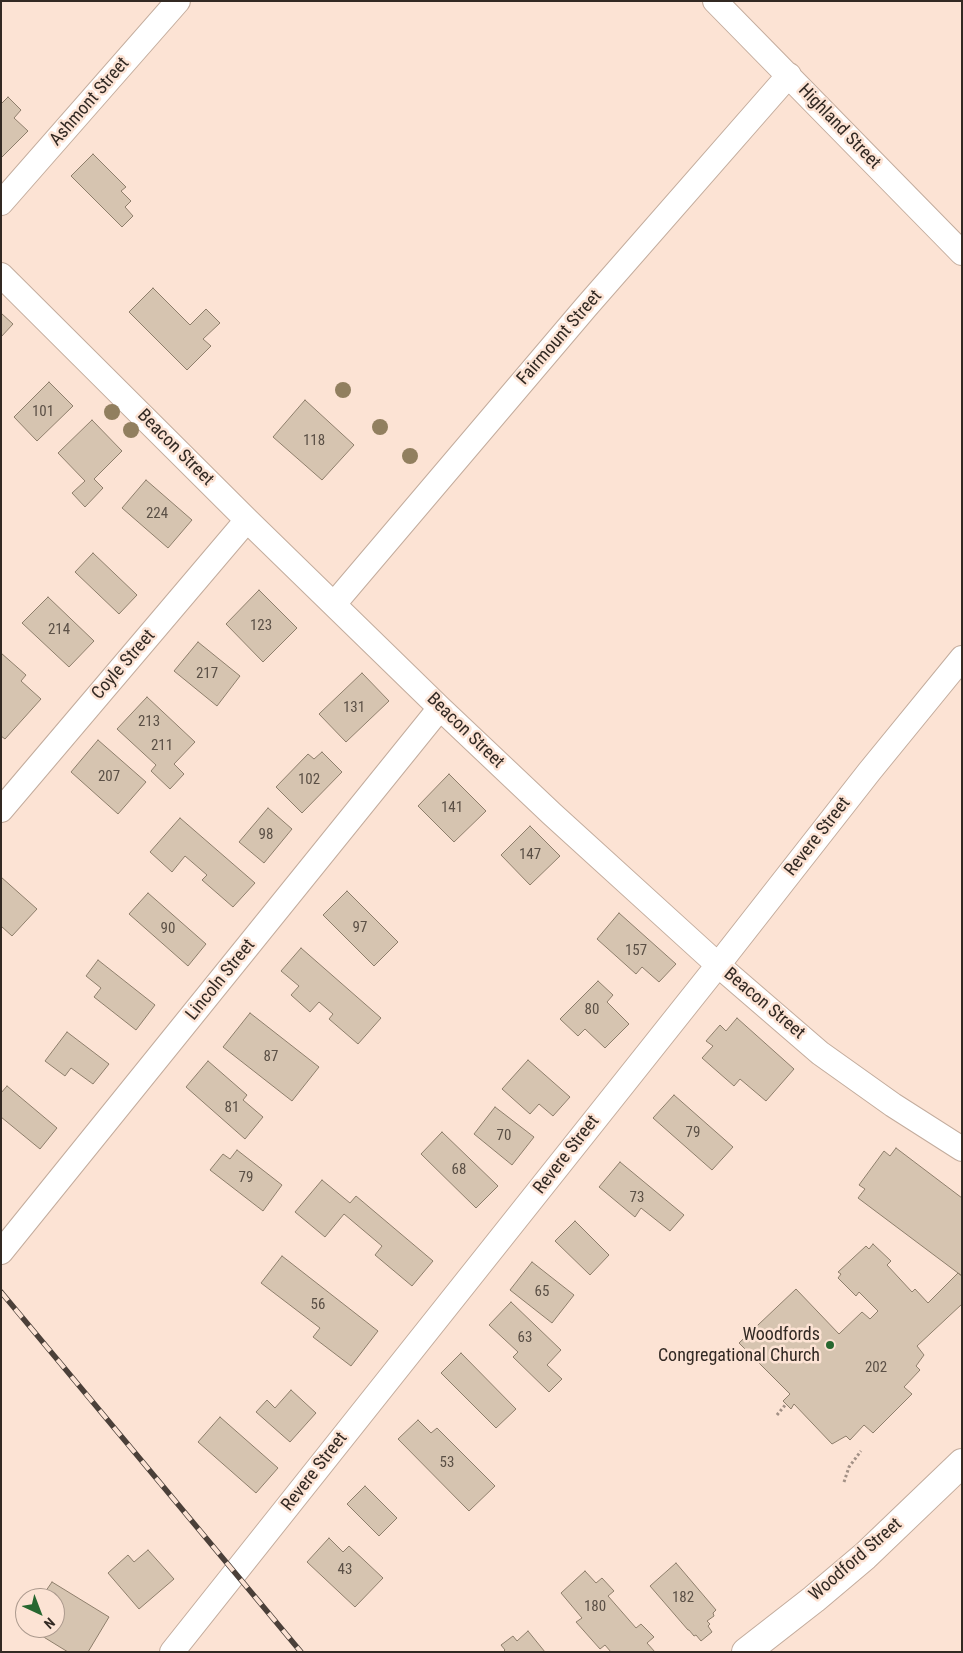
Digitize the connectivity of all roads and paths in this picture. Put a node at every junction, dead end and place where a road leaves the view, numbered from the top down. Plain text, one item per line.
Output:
1 (178, 1) edge
2 (715, 1) edge
3 (789, 75) junction
4 (1, 203) edge
5 (962, 253) edge
6 (1, 275) edge
7 (247, 520) junction
8 (334, 604) junction
9 (962, 658) edge
10 (440, 708) junction
11 (1, 810) edge
12 (718, 965) junction
13 (962, 1149) edge
14 (1, 1252) edge
15 (786, 1404) dead end
16 (777, 1415) dead end
17 (860, 1450) dead end
18 (962, 1463) edge
19 (844, 1482) dead end
20 (172, 1652) edge
21 (746, 1652) edge

1 - 4 street, Ashmont Street
2 - 3 street, Highland Street
3 - 5 street, Highland Street
3 - 8 street, Fairmount Street
6 - 7 street, Beacon Street
7 - 8 street, Beacon Street
7 - 11 street, Coyle Street
8 - 10 street, Beacon Street
9 - 12 street, Revere Street
10 - 12 street, Beacon Street
10 - 14 street, Lincoln Street
12 - 13 street, Beacon Street
12 - 20 street, Revere Street
15 - 16 path
17 - 19 path
18 - 21 main road, Woodford Street

